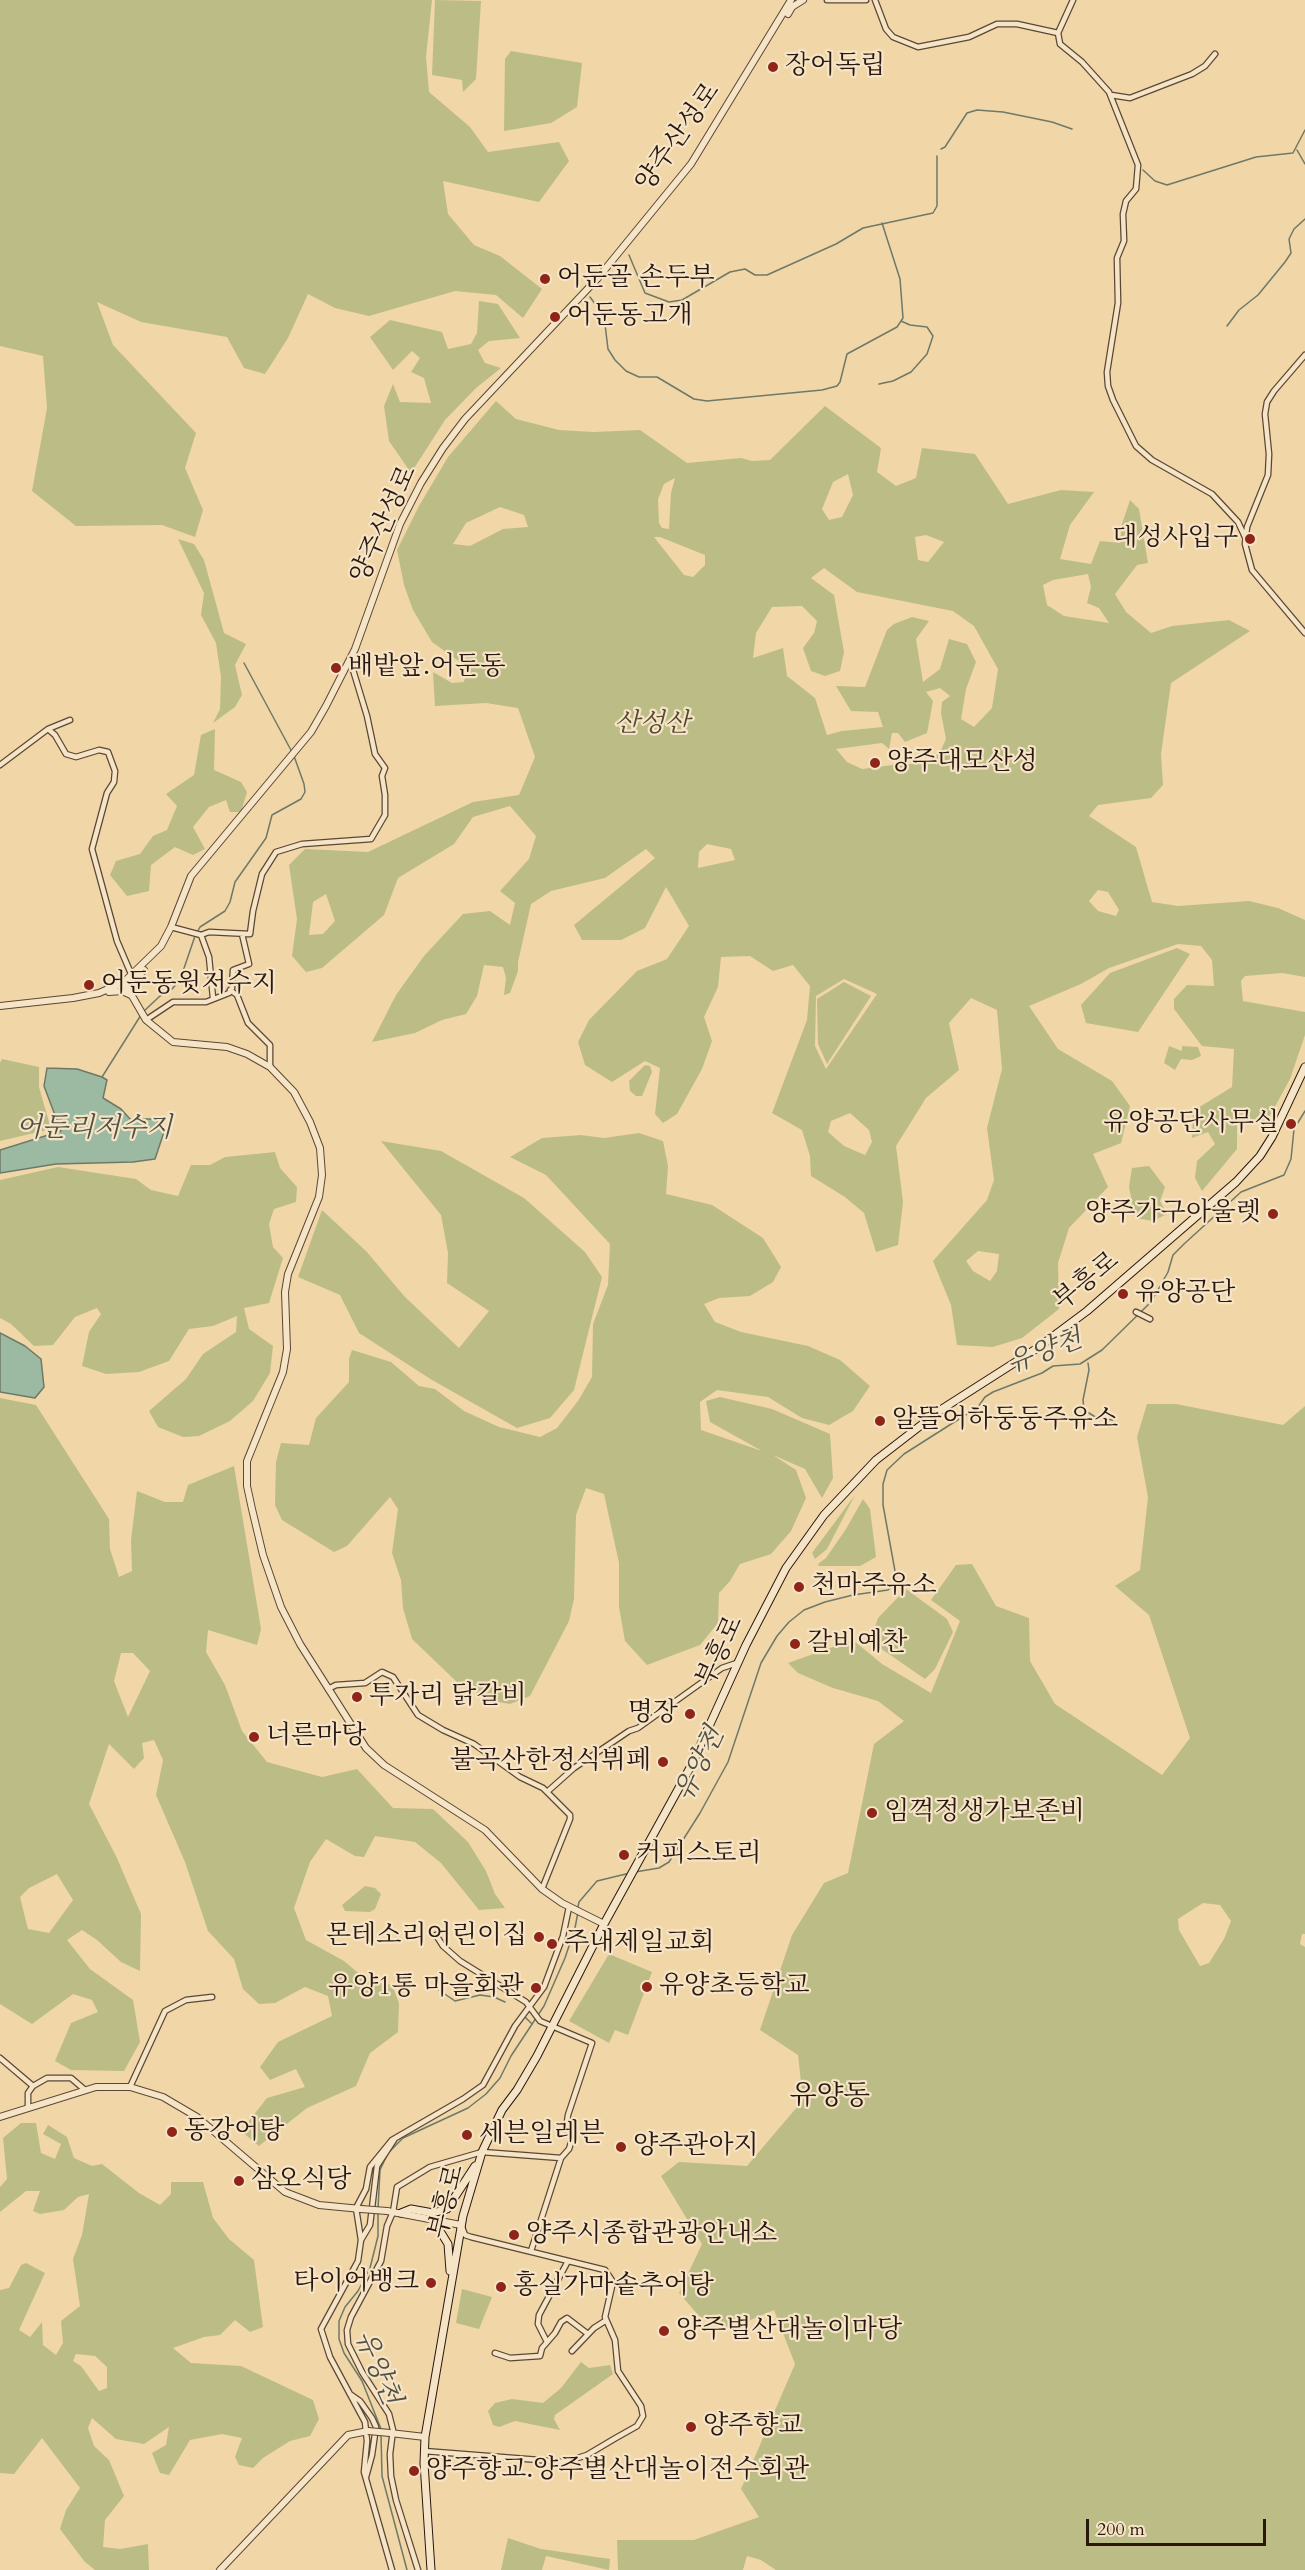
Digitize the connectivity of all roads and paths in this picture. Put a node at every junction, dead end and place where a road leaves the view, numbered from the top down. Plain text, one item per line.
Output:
1 (791, 0) edge
2 (803, 0) edge
3 (827, 0) edge
4 (866, 0) edge
5 (875, 0) edge
6 (1073, 0) edge
7 (773, 33) junction
8 (1058, 33) junction
9 (1215, 54) dead end
10 (1111, 95) junction
11 (1305, 355) edge
12 (1245, 537) junction
13 (1305, 633) edge
14 (350, 660) junction
15 (70, 720) dead end
16 (48, 729) junction
17 (0, 765) edge
18 (171, 927) junction
19 (201, 934) junction
20 (242, 934) junction
21 (150, 959) junction
22 (132, 976) junction
23 (124, 982) junction
24 (230, 990) junction
25 (89, 995) junction
26 (131, 995) junction
27 (213, 998) junction
28 (0, 1006) edge
29 (145, 1019) junction
30 (270, 1067) junction
31 (1305, 1067) edge
32 (1136, 1312) dead end
33 (1150, 1320) dead end
34 (738, 1662) junction
35 (328, 1689) junction
36 (547, 1792) junction
37 (542, 1889) junction
38 (571, 1908) junction
39 (604, 1924) junction
40 (436, 1935) dead end
41 (212, 1996) dead end
42 (531, 2008) junction
43 (554, 2026) junction
44 (0, 2058) edge
45 (33, 2086) junction
46 (130, 2087) junction
47 (85, 2090) junction
48 (28, 2107) junction
49 (0, 2116) edge
50 (394, 2138) junction
51 (482, 2152) junction
52 (561, 2158) junction
53 (479, 2162) junction
54 (358, 2209) junction
55 (394, 2212) junction
56 (432, 2218) junction
57 (461, 2225) junction
58 (361, 2240) junction
59 (531, 2251) junction
60 (568, 2261) junction
61 (451, 2283) junction
62 (605, 2321) junction
63 (588, 2334) junction
64 (547, 2342) junction
65 (572, 2350) dead end
66 (495, 2353) dead end
67 (348, 2392) junction
68 (366, 2431) junction
69 (391, 2434) junction
70 (425, 2437) junction
71 (424, 2451) junction
72 (366, 2477) junction
73 (220, 2570) edge
74 (392, 2570) edge
75 (418, 2570) edge
76 (431, 2570) edge

1 - 7 street, 양주산성로
2 - 7 street
3 - 4 street
5 - 8 street
6 - 8 street
7 - 14 street, 양주산성로
8 - 10 street
9 - 10 street
10 - 12 street
11 - 12 street
12 - 13 street
14 - 18 street, 양주산성로
14 - 20 street
15 - 16 street
16 - 17 street
16 - 22 street
18 - 19 street
18 - 21 street, 양주산성로
19 - 20 street
19 - 27 street
20 - 24 street
21 - 22 street, 양주산성로
21 - 26 street
22 - 23 street, 양주산성로
23 - 25 street, 양주산성로
23 - 26 street
24 - 27 street
24 - 30 street
25 - 26 street
25 - 28 street, 양주산성로
26 - 29 street
27 - 29 street
29 - 30 street
30 - 35 street
31 - 34 main road, 부흥로
32 - 33 street
34 - 36 street
34 - 39 main road, 부흥로
35 - 36 street
35 - 37 street
36 - 37 street
37 - 38 street
38 - 39 street
38 - 42 street
39 - 43 main road, 부흥로
40 - 42 street
41 - 46 street
42 - 43 street
42 - 50 street
43 - 51 main road, 부흥로
43 - 52 street
44 - 45 street
45 - 47 street
45 - 48 street
46 - 47 street
46 - 54 street
47 - 48 street
48 - 49 street
50 - 54 street
50 - 58 street
51 - 52 street
51 - 53 main road, 부흥로
51 - 55 street
52 - 59 street
53 - 55 main road
53 - 57 main road, 부흥로
54 - 55 street, bridge
54 - 58 street
55 - 56 street
55 - 69 street
56 - 57 street
56 - 61 main road
57 - 59 street
57 - 61 main road, 부흥로
58 - 67 street
59 - 60 street
60 - 62 street
60 - 64 street
61 - 70 main road, 부흥로
62 - 63 street
62 - 71 street
63 - 64 street
63 - 65 street
64 - 66 street
67 - 68 street
67 - 72 street
68 - 69 street, bridge
68 - 72 street
68 - 73 street
69 - 70 street
69 - 75 street
70 - 71 main road, 부흥로
71 - 76 main road, 부흥로
72 - 74 street

